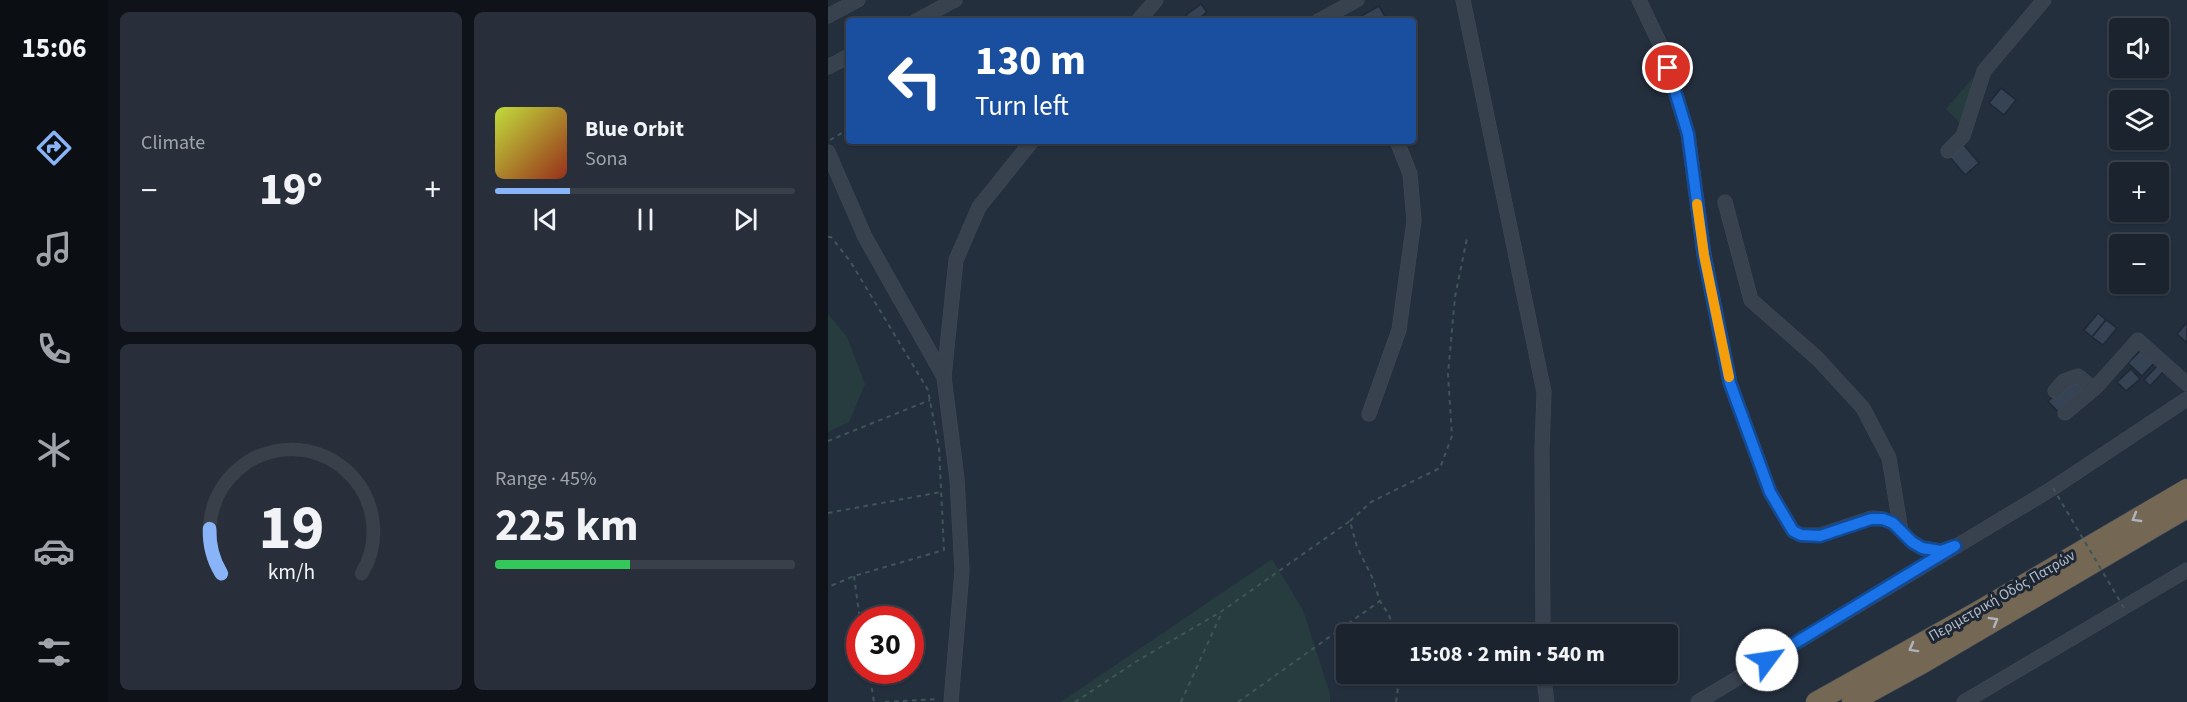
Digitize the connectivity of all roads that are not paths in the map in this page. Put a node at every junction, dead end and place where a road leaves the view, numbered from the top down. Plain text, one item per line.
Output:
1 (858, 0) edge
2 (955, 0) edge
3 (1156, 0) edge
4 (1358, 0) edge
5 (1463, 0) edge
6 (1639, 0) edge
7 (2044, 0) edge
8 (828, 16) edge
9 (922, 18) edge
10 (1141, 18) edge
11 (1324, 18) edge
12 (846, 58) edge
13 (828, 68) edge
14 (1030, 144) edge
15 (1398, 144) edge
16 (1948, 151) dead end
17 (828, 152) edge
18 (1725, 202) dead end
19 (944, 377) junction
20 (2187, 384) edge
21 (2094, 388) junction
22 (2055, 391) dead end
23 (2187, 399) edge
24 (2065, 412) dead end
25 (1369, 414) dead end
26 (2187, 489) edge
27 (2187, 508) edge
28 (1901, 531) junction
29 (1955, 546) junction
30 (2187, 570) edge
31 (1543, 624) edge
32 (1544, 684) edge
33 (951, 700) edge
34 (1547, 702) edge
35 (1698, 702) edge
36 (1816, 702) edge
37 (1852, 702) edge
38 (1964, 702) edge

1 - 8 street
2 - 9 street
3 - 10 street
4 - 11 street
5 - 31 street
6 - 28 street
7 - 16 street
12 - 13 street
14 - 19 street
15 - 25 street
17 - 19 street
18 - 28 street
19 - 33 street
20 - 21 street
21 - 22 street
21 - 24 street
23 - 29 street
26 -> 36 highway, Περιμετρική Οδός Πατρών
37 -> 27 highway, Περιμετρική Οδός Πατρών
28 - 29 street
29 - 35 street
30 - 38 street
32 - 34 street

